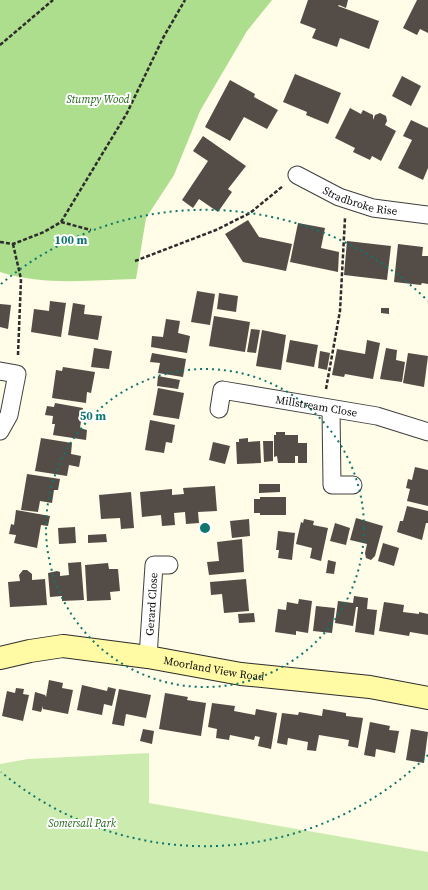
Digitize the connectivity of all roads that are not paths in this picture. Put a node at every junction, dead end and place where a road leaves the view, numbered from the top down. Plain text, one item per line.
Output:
1 (297, 175) road end
2 (428, 215) edge
3 (0, 371) edge
4 (327, 408) junction
5 (218, 409) dead end
6 (0, 431) edge
7 (428, 432) edge
8 (352, 485) dead end
9 (169, 565) dead end
10 (148, 657) junction
11 (0, 658) edge
12 (428, 698) edge

1 - 2 street, Stradbroke Rise
3 - 6 street
4 - 5 street, Millstream Close
4 - 7 street, Millstream Close
4 - 8 street
9 - 10 street, Gerard Close
10 - 11 street, Moorland View Road
10 - 12 street, Moorland View Road

